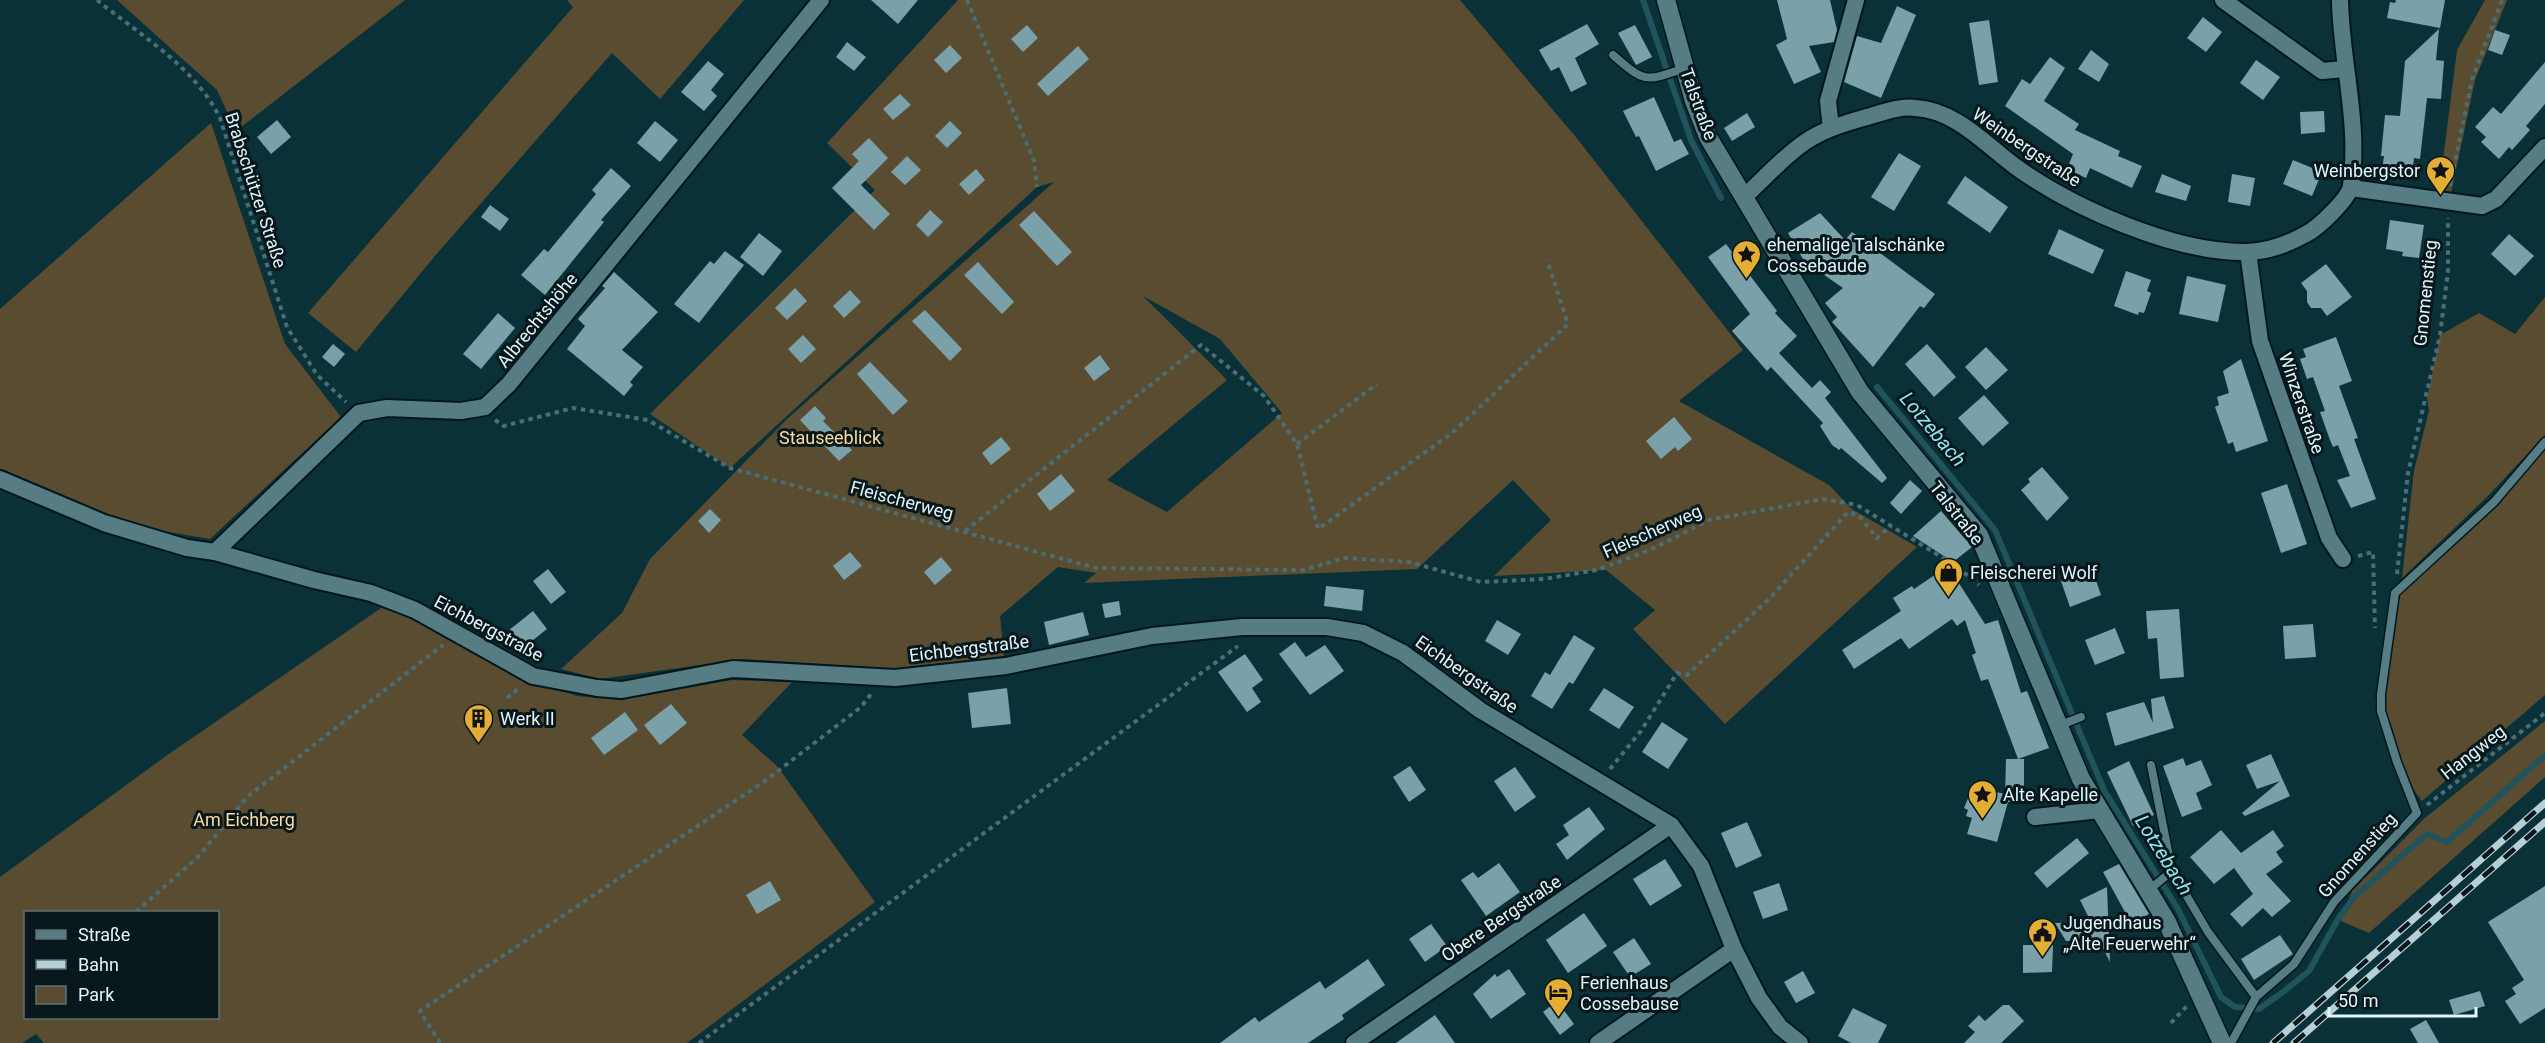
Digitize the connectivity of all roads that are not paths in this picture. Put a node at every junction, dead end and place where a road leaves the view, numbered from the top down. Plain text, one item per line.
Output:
1 (821, 0) edge
2 (1666, 0) edge
3 (1856, 0) edge
4 (2223, 0) edge
5 (2340, 0) edge
6 (1613, 55) dead end
7 (1682, 69) junction
8 (2345, 69) junction
9 (1831, 128) junction
10 (2545, 147) edge
11 (2351, 188) junction
12 (1744, 197) junction
13 (2248, 252) junction
14 (2545, 442) edge
15 (0, 479) edge
16 (215, 552) junction
17 (2343, 559) dead end
18 (2081, 717) dead end
19 (2064, 724) junction
20 (2151, 765) dead end
21 (2100, 810) junction
22 (2035, 817) dead end
23 (1671, 825) junction
24 (2169, 873) junction
25 (2152, 887) junction
26 (1734, 949) junction
27 (2256, 998) junction
28 (1354, 1043) edge
29 (1598, 1043) edge
30 (1800, 1043) edge
31 (2222, 1043) edge
32 (2231, 1043) edge

1 - 16 street, Albrechtshöhe
2 - 7 street, Talstraße
3 - 9 street
4 - 8 street
5 - 8 street
6 - 7 lane
7 - 12 street, Talstraße
8 - 11 street
9 - 12 street, Weinbergstraße
9 - 13 street, Weinbergstraße
10 - 11 street
11 - 13 street, Weinbergstraße
12 - 19 street, Talstraße
13 - 17 street, Winzerstraße
14 - 27 lane, Gnomenstieg
15 - 16 street, Eichbergstraße
16 - 23 street, Eichbergstraße
18 - 19 lane
19 - 21 street, Talstraße
20 - 24 lane
21 - 22 street
21 - 25 street, Talstraße
23 - 26 street, Eichbergstraße
23 - 28 street, Obere Bergstraße
24 - 25 lane
24 - 27 lane
25 - 31 street, Talstraße
26 - 29 street
26 - 30 street, Eichbergstraße
27 - 32 lane, Gnomenstieg

